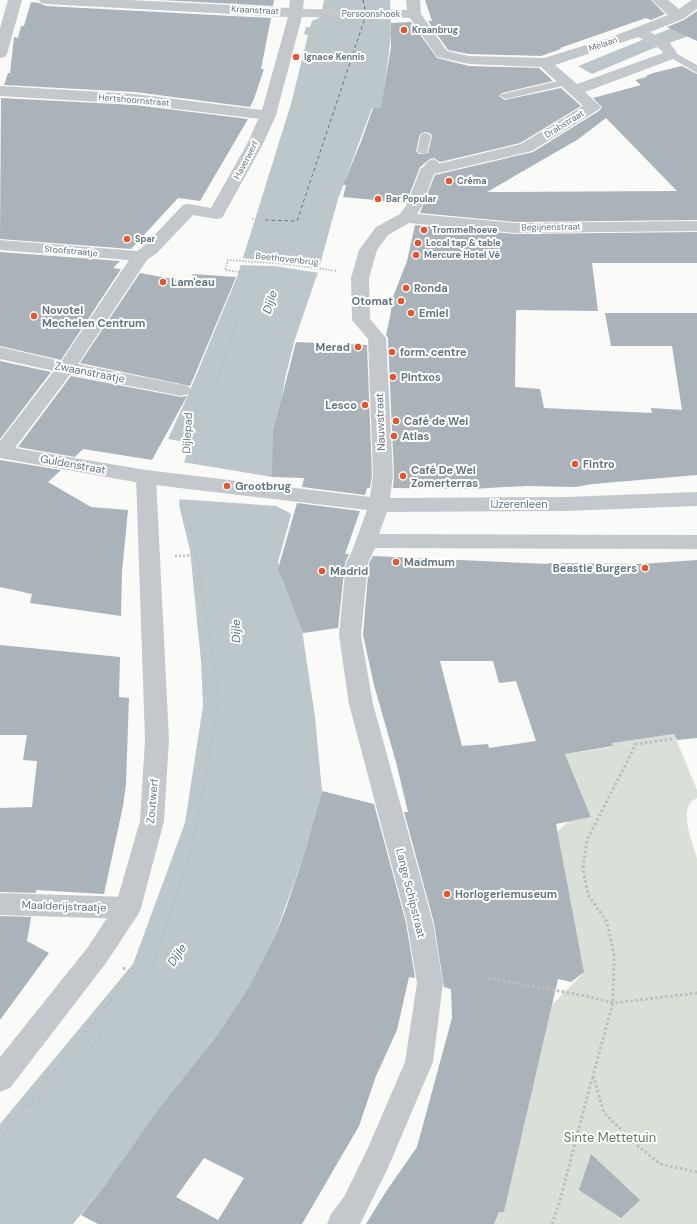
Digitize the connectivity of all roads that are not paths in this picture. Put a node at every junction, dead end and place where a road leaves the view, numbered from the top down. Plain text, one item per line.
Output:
1 (14, 0) edge
2 (46, 0) edge
3 (659, 0) edge
4 (697, 3) edge
5 (296, 6) edge
6 (413, 7) edge
7 (678, 16) junction
8 (643, 34) junction
9 (668, 49) junction
10 (0, 54) edge
11 (545, 63) junction
12 (697, 70) edge
13 (572, 86) junction
14 (0, 91) edge
15 (506, 96) dead end
16 (268, 115) junction
17 (425, 136) dead end
18 (423, 151) dead end
19 (406, 218) junction
20 (697, 226) edge
21 (0, 245) edge
22 (141, 256) junction
23 (0, 353) edge
24 (66, 368) junction
25 (180, 390) dead end
26 (1, 452) edge
27 (146, 477) junction
28 (697, 499) edge
29 (379, 505) junction
30 (697, 542) edge
31 (364, 546) junction
32 (0, 904) edge
33 (128, 908) junction
34 (0, 1079) edge
35 (342, 1224) edge

1 - 10 street
2 - 5 street, Kraanstraat
3 - 7 street
4 - 7 street, Melaan
5 - 6 street, Persoonshoek
5 - 16 street, Haverwerf
6 - 11 street, Persoonshoek
7 - 8 street, Melaan
8 - 9 street
8 - 11 street, Melaan
9 - 12 lane
9 - 13 street
11 - 13 street
13 - 15 lane
13 - 19 street, Drabstraat
14 - 16 street, Hertshoornstraat
16 - 22 street, Haverwerf
17 - 18 lane
19 - 20 street, Begijnenstraat
19 - 29 street, Nauwstraat
21 - 22 street, Stoofstraatje
22 - 24 street
23 - 24 street, Zwaanstraatje
24 - 25 street, Zwaanstraatje
24 - 26 street
26 - 27 street, Guldenstraat
27 - 29 street
27 - 33 street, Zoutwerf
28 - 29 street, IJzerenleen
29 - 31 street
30 - 31 street
31 - 35 street, Lange Schipstraat
32 - 33 street, Maalderijstraatje
33 - 34 street, Zoutwerf

